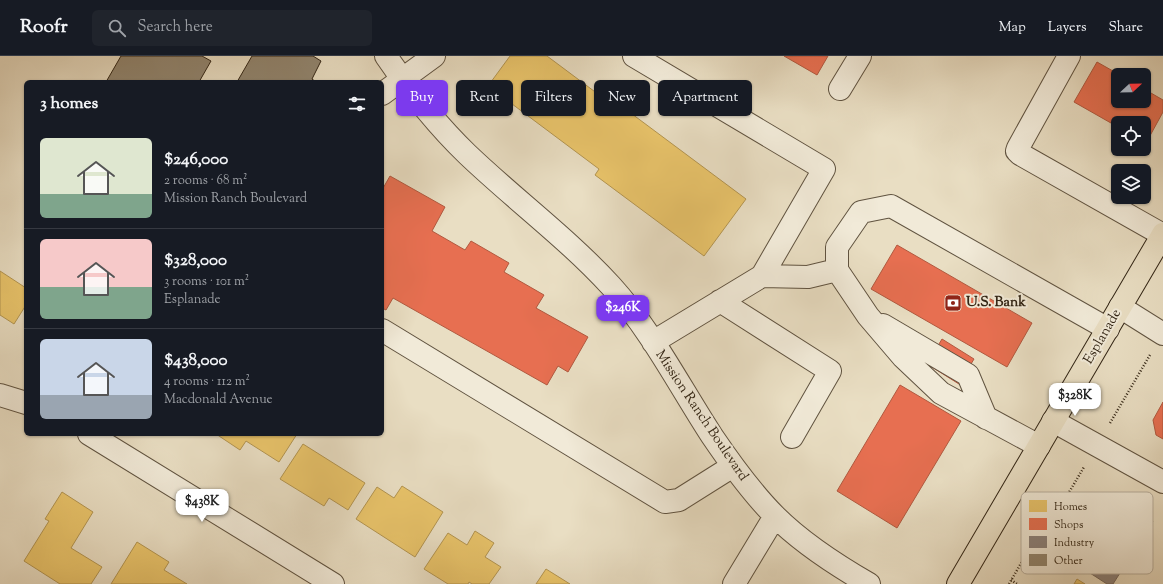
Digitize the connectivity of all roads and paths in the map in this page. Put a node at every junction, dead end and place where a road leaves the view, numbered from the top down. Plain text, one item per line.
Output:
1 (386, 56) edge
2 (434, 56) edge
3 (634, 56) edge
4 (860, 56) edge
5 (1069, 56) edge
6 (402, 79) junction
7 (840, 89) dead end
8 (384, 92) edge
9 (1163, 235) edge
10 (837, 270) junction
11 (762, 276) junction
12 (720, 301) junction
13 (1120, 307) junction
14 (868, 316) junction
15 (1108, 329) junction
16 (384, 331) edge
17 (1163, 334) edge
18 (653, 342) junction
19 (0, 395) edge
20 (24, 401) edge
21 (986, 418) junction
22 (1053, 421) junction
23 (92, 436) edge
24 (792, 436) dead end
25 (1039, 446) junction
26 (733, 466) junction
27 (1163, 482) edge
28 (775, 516) junction
29 (1011, 580) dead end
30 (333, 584) edge
31 (734, 584) edge
32 (869, 584) edge
33 (958, 584) edge
34 (1017, 584) edge

1 - 6 street, Mission Ranch Boulevard
2 - 6 street
3 - 11 street
4 - 7 street
5 - 9 street
6 - 8 street
6 - 18 street, Mission Ranch Boulevard
9 - 13 main road, Esplanade
10 - 11 street
10 - 14 street
10 - 15 street
11 - 12 street
12 - 18 street
12 - 24 street
13 - 15 main road, Esplanade
13 - 17 street
14 - 21 street
14 - 21 street
15 - 22 main road, Esplanade
16 - 26 street
18 - 26 street, Mission Ranch Boulevard
19 - 20 street
21 - 25 street
22 - 25 main road, Esplanade
22 - 27 street
23 - 30 street
25 - 33 main road, Esplanade
26 - 28 street, Mission Ranch Boulevard
28 - 31 street
28 - 32 street, Mission Ranch Boulevard
29 - 34 path

